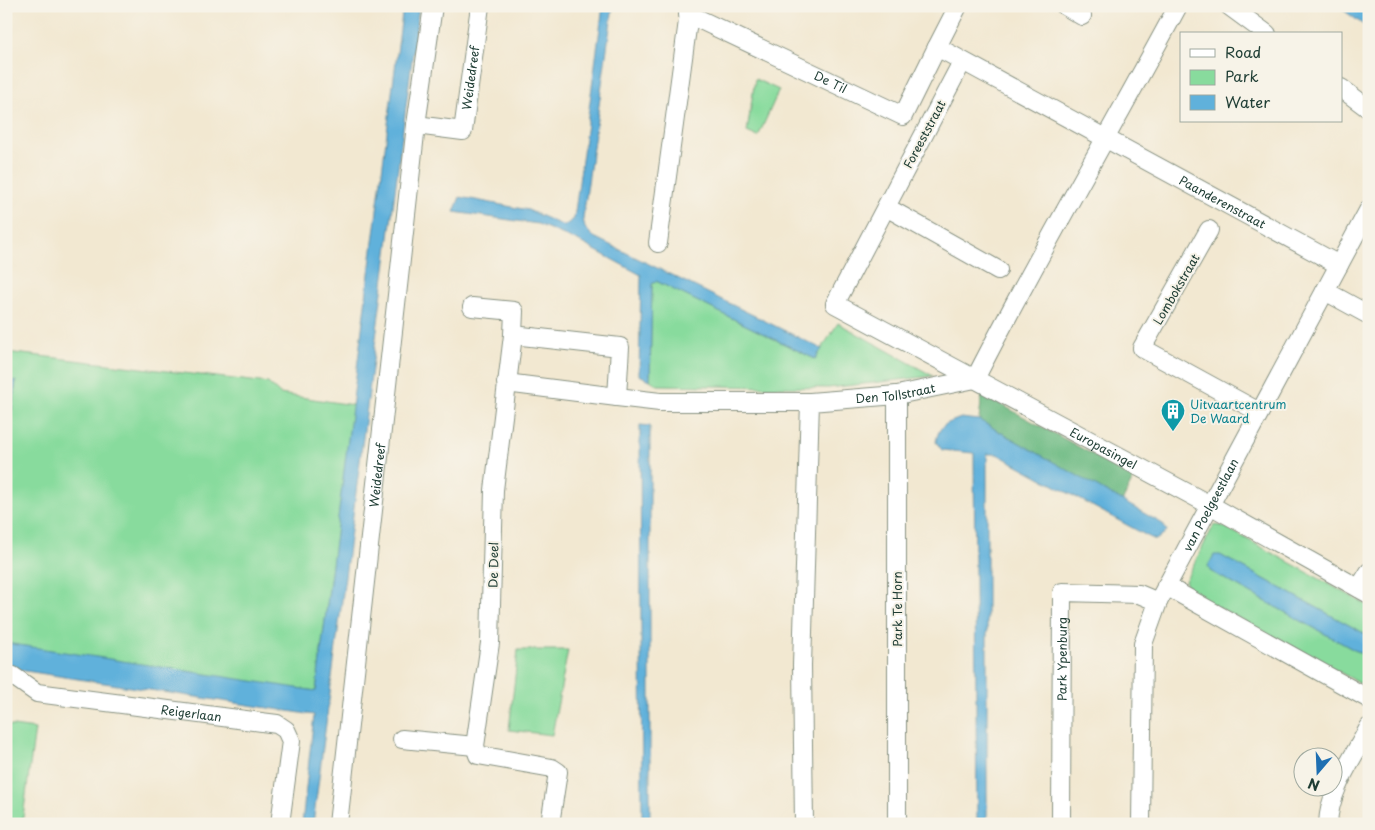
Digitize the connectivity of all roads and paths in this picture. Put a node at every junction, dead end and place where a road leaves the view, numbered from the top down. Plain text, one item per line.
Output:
1 (433, 6) edge
2 (480, 6) edge
3 (958, 6) edge
4 (1065, 6) edge
5 (1178, 6) edge
6 (1229, 6) edge
7 (689, 10) edge
8 (1082, 16) dead end
9 (1264, 32) edge
10 (937, 47) junction
11 (962, 62) junction
12 (1342, 89) edge
13 (1369, 109) edge
14 (416, 125) junction
15 (1107, 139) junction
16 (886, 207) junction
17 (1369, 209) edge
18 (1209, 230) dead end
19 (658, 244) dead end
20 (1339, 265) junction
21 (998, 270) dead end
22 (1325, 291) junction
23 (835, 304) joint
24 (472, 307) dead end
25 (1369, 315) edge
26 (513, 335) junction
27 (975, 379) junction
28 (506, 383) junction
29 (897, 395) junction
30 (617, 397) junction
31 (810, 402) junction
32 (1259, 412) junction
33 (1210, 505) junction
34 (1369, 572) edge
35 (1166, 586) junction
36 (1364, 591) edge
37 (1158, 602) junction
38 (6, 675) edge
39 (1369, 699) edge
40 (1369, 728) edge
41 (402, 739) dead end
42 (475, 746) junction
43 (280, 824) edge
44 (338, 824) edge
45 (550, 824) edge
46 (804, 824) edge
47 (897, 824) edge
48 (1061, 824) edge
49 (1141, 824) edge
50 (1328, 824) edge

1 - 14 street, Weidedreef
2 - 14 street, Weidedreef
3 - 10 street
4 - 8 street
5 - 15 street
6 - 9 street
7 - 10 street, De Til
7 - 19 street, De Til
10 - 11 street
11 - 15 street
11 - 16 street, Foreeststraat
12 - 13 street
14 - 44 street, Weidedreef
15 - 20 street, Paanderenstraat
15 - 27 street
16 - 21 street
16 - 23 street, Foreeststraat
17 - 20 street, van Poelgeestlaan
18 - 32 street, Lombokstraat
20 - 22 street, van Poelgeestlaan
22 - 25 street
22 - 32 street, van Poelgeestlaan
23 - 27 street, Europasingel
24 - 26 street, De Deel
26 - 28 street, De Deel
26 - 30 street
27 - 29 street, Den Tollstraat
27 - 33 street, Europasingel
28 - 30 street
28 - 42 street, De Deel
29 - 31 street, Den Tollstraat
29 - 47 street, Park Te Horn
30 - 31 street
31 - 46 street
32 - 33 street, van Poelgeestlaan
33 - 35 street, van Poelgeestlaan
33 - 36 street, Europasingel
34 - 36 street
35 - 37 street, van Poelgeestlaan
35 - 39 street
37 - 48 street, Park Ypenburg
37 - 49 street, van Poelgeestlaan
38 - 43 street, Reigerlaan
40 - 50 street
41 - 42 street
42 - 45 street

